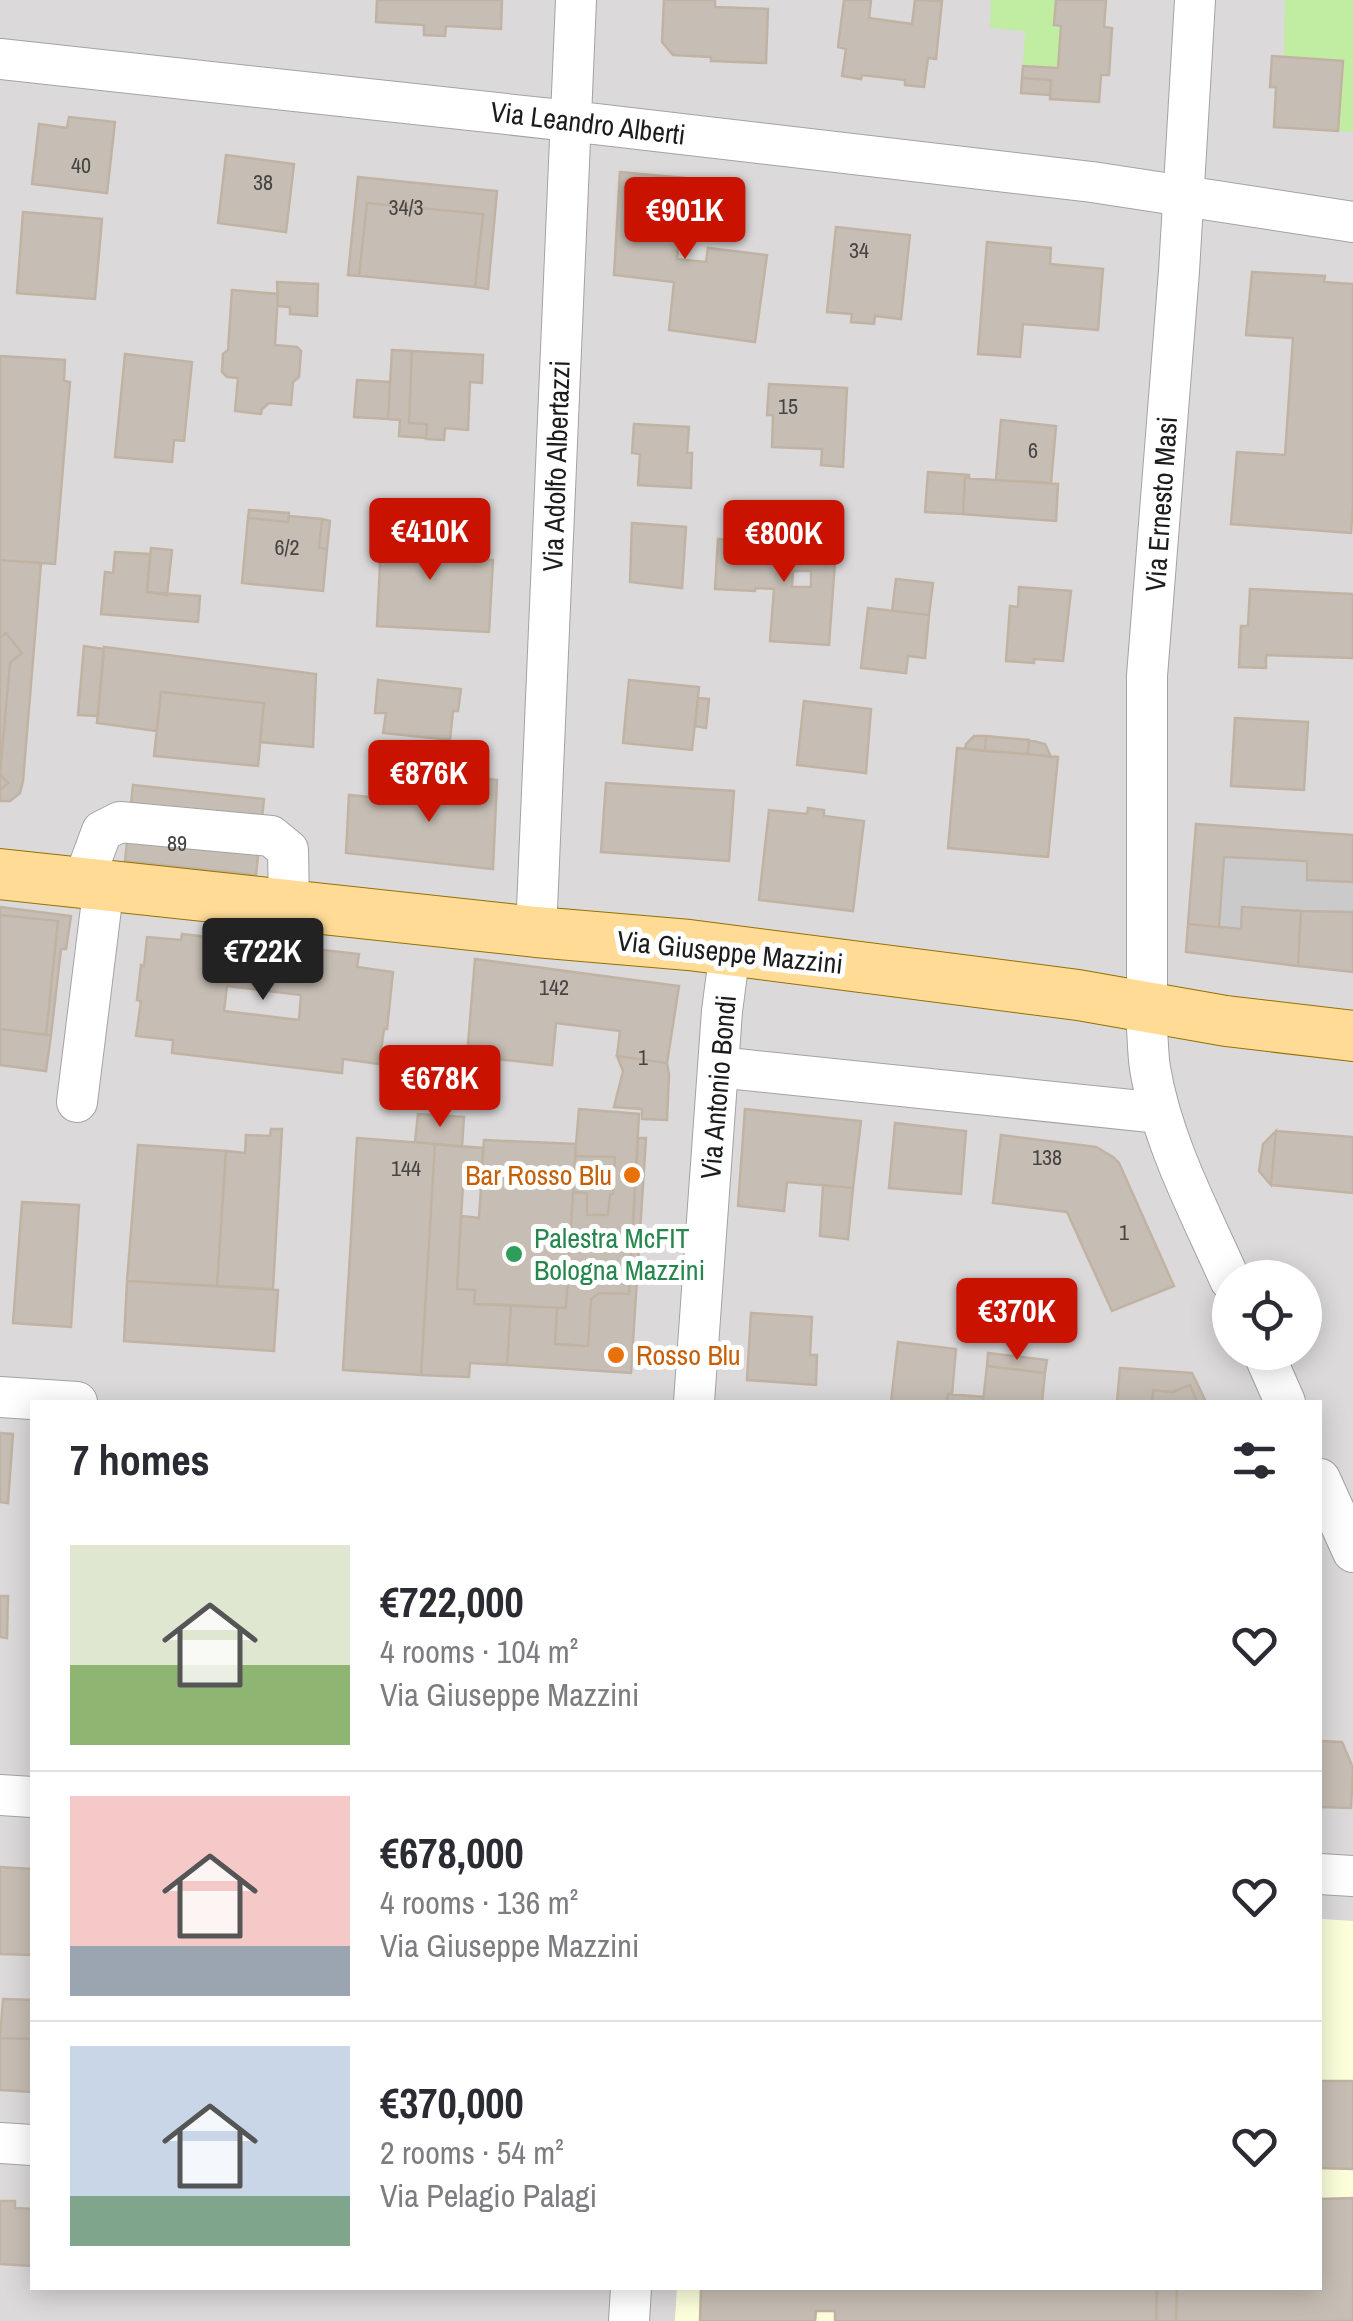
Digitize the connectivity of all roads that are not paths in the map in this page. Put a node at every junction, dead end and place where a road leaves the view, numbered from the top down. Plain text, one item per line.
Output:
1 (576, 0) edge
2 (1195, 0) edge
3 (0, 58) edge
4 (570, 121) junction
5 (1183, 197) junction
6 (1353, 222) edge
7 (0, 874) edge
8 (94, 883) junction
9 (289, 904) junction
10 (536, 932) junction
11 (730, 951) junction
12 (1146, 1009) junction
13 (1353, 1036) edge
14 (718, 1067) junction
15 (77, 1102) dead end
16 (1160, 1113) junction
17 (1221, 1260) edge
18 (1271, 1370) edge
19 (0, 1397) edge
20 (46, 1400) edge
21 (694, 1400) edge
22 (1285, 1400) edge
23 (1322, 1483) edge
24 (1353, 1552) edge
25 (0, 1795) edge
26 (30, 1797) edge
27 (1322, 1874) edge
28 (1353, 1876) edge
29 (0, 2143) edge
30 (30, 2145) edge
31 (631, 2290) edge
32 (629, 2321) edge

1 - 4 street, Via Adolfo Albertazzi
2 - 5 street, Via Ernesto Masi
3 - 4 street, Via Leandro Alberti
4 - 5 street, Via Leandro Alberti
4 - 10 street, Via Adolfo Albertazzi
5 - 6 street, Via Leandro Alberti
5 - 12 street, Via Ernesto Masi
7 - 8 main road, Via Giuseppe Mazzini
8 - 9 main road, Via Giuseppe Mazzini
8 - 9 street
8 - 15 street
9 - 10 main road, Via Giuseppe Mazzini
10 - 11 main road, Via Giuseppe Mazzini
11 - 12 main road, Via Giuseppe Mazzini
11 - 14 street, Via Antonio Bondi
12 - 13 main road, Via Giuseppe Mazzini
12 - 16 street, Via Ernesto Masi
14 - 16 street
14 - 21 street, Via Antonio Bondi
16 - 17 street, Via Ernesto Masi
18 - 22 street
19 - 20 street
23 - 24 street
25 - 26 street
27 - 28 street
29 - 30 street
31 - 32 street

